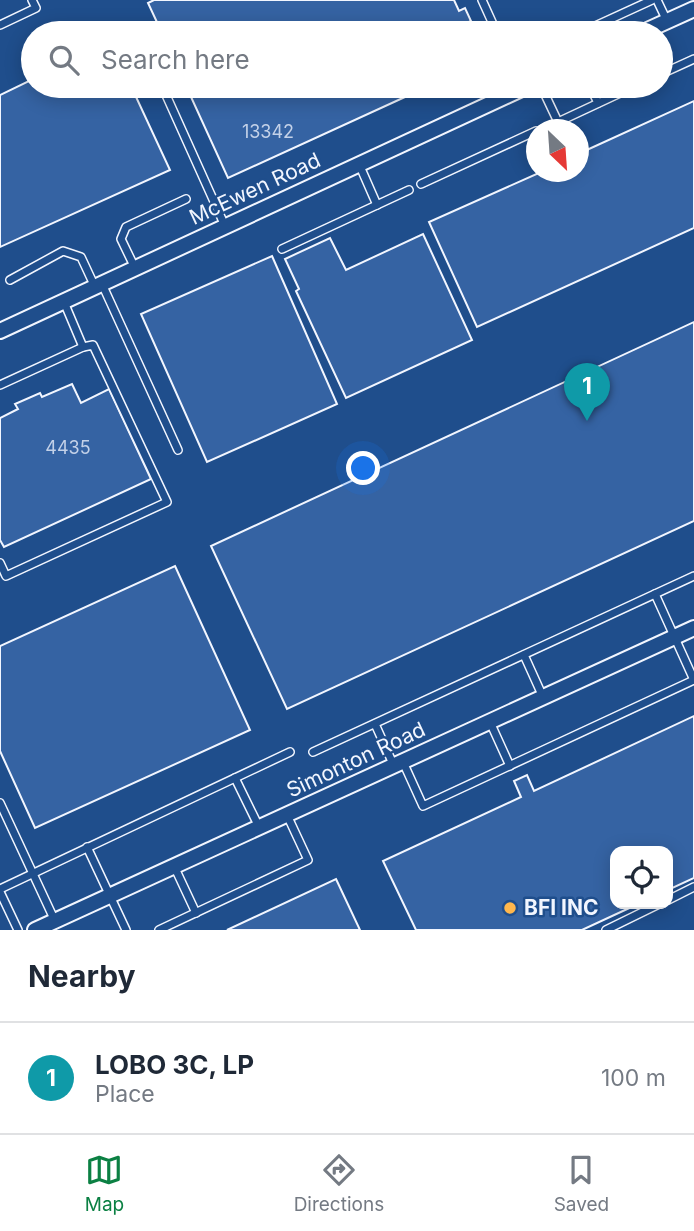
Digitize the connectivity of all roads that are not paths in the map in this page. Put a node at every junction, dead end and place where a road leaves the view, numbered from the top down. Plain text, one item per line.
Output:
1 (32, 0) edge
2 (482, 0) edge
3 (654, 0) edge
4 (694, 9) edge
5 (492, 21) edge
6 (607, 21) edge
7 (667, 21) joint
8 (0, 25) edge
9 (694, 59) edge
10 (673, 69) edge
11 (167, 98) edge
12 (500, 98) edge
13 (547, 98) edge
14 (596, 98) edge
15 (609, 98) edge
16 (598, 103) junction
17 (557, 119) edge
18 (564, 119) edge
19 (526, 136) edge
20 (359, 164) junction
21 (421, 184) dead end
22 (409, 190) dead end
23 (186, 199) dead end
24 (377, 205) junction
25 (225, 226) junction
26 (282, 249) dead end
27 (135, 268) junction
28 (9, 279) dead end
29 (98, 285) junction
30 (64, 301) junction
31 (0, 331) edge
32 (83, 347) junction
33 (0, 385) edge
34 (178, 450) dead end
35 (0, 563) edge
36 (694, 576) edge
37 (655, 594) junction
38 (694, 628) edge
39 (674, 637) junction
40 (524, 655) junction
41 (694, 680) edge
42 (543, 697) junction
43 (490, 722) junction
44 (375, 724) junction
45 (290, 752) dead end
46 (313, 752) dead end
47 (398, 764) junction
48 (510, 766) junction
49 (235, 778) junction
50 (0, 803) edge
51 (287, 815) junction
52 (259, 827) junction
53 (87, 847) junction
54 (174, 866) junction
55 (32, 873) junction
56 (694, 887) edge
57 (0, 890) edge
58 (110, 896) junction
59 (673, 898) edge
60 (649, 909) edge
61 (196, 913) junction
62 (54, 921) junction
63 (18, 930) edge
64 (35, 930) edge
65 (126, 930) edge
66 (159, 930) edge
67 (606, 930) edge

1 - 8 lane
2 - 5 lane
3 - 6 lane
3 - 7 lane
4 - 7 street
9 - 10 lane
11 - 25 lane
12 - 20 street, McEwen Road
13 - 17 lane
14 - 16 lane
15 - 16 lane
16 - 18 lane
19 - 21 lane
20 - 24 lane
20 - 25 street, McEwen Road
22 - 24 lane
23 - 27 lane
24 - 26 lane
25 - 27 street, McEwen Road
27 - 29 street, McEwen Road
28 - 29 lane
29 - 30 street, McEwen Road
29 - 34 lane
30 - 31 street, McEwen Road
30 - 32 lane
32 - 33 lane
32 - 35 lane
36 - 37 lane
37 - 39 lane
37 - 40 lane
38 - 39 street, Simonton Road
39 - 41 lane
39 - 42 street, Simonton Road
40 - 42 lane
40 - 44 lane
41 - 48 lane
42 - 43 street, Simonton Road
43 - 47 street, Simonton Road
43 - 48 lane
44 - 46 lane
44 - 47 lane
45 - 49 lane
47 - 48 lane
47 - 51 street, Simonton Road
49 - 52 lane
49 - 53 lane
50 - 55 lane
51 - 52 street, Simonton Road
51 - 61 lane
52 - 54 street, Simonton Road
53 - 55 lane
53 - 58 lane
54 - 58 street, Simonton Road
54 - 61 lane
55 - 57 lane
55 - 62 lane
56 - 59 lane
57 - 63 lane
58 - 62 street, Simonton Road
58 - 65 lane
60 - 67 lane
61 - 66 lane
62 - 64 street, Simonton Road

